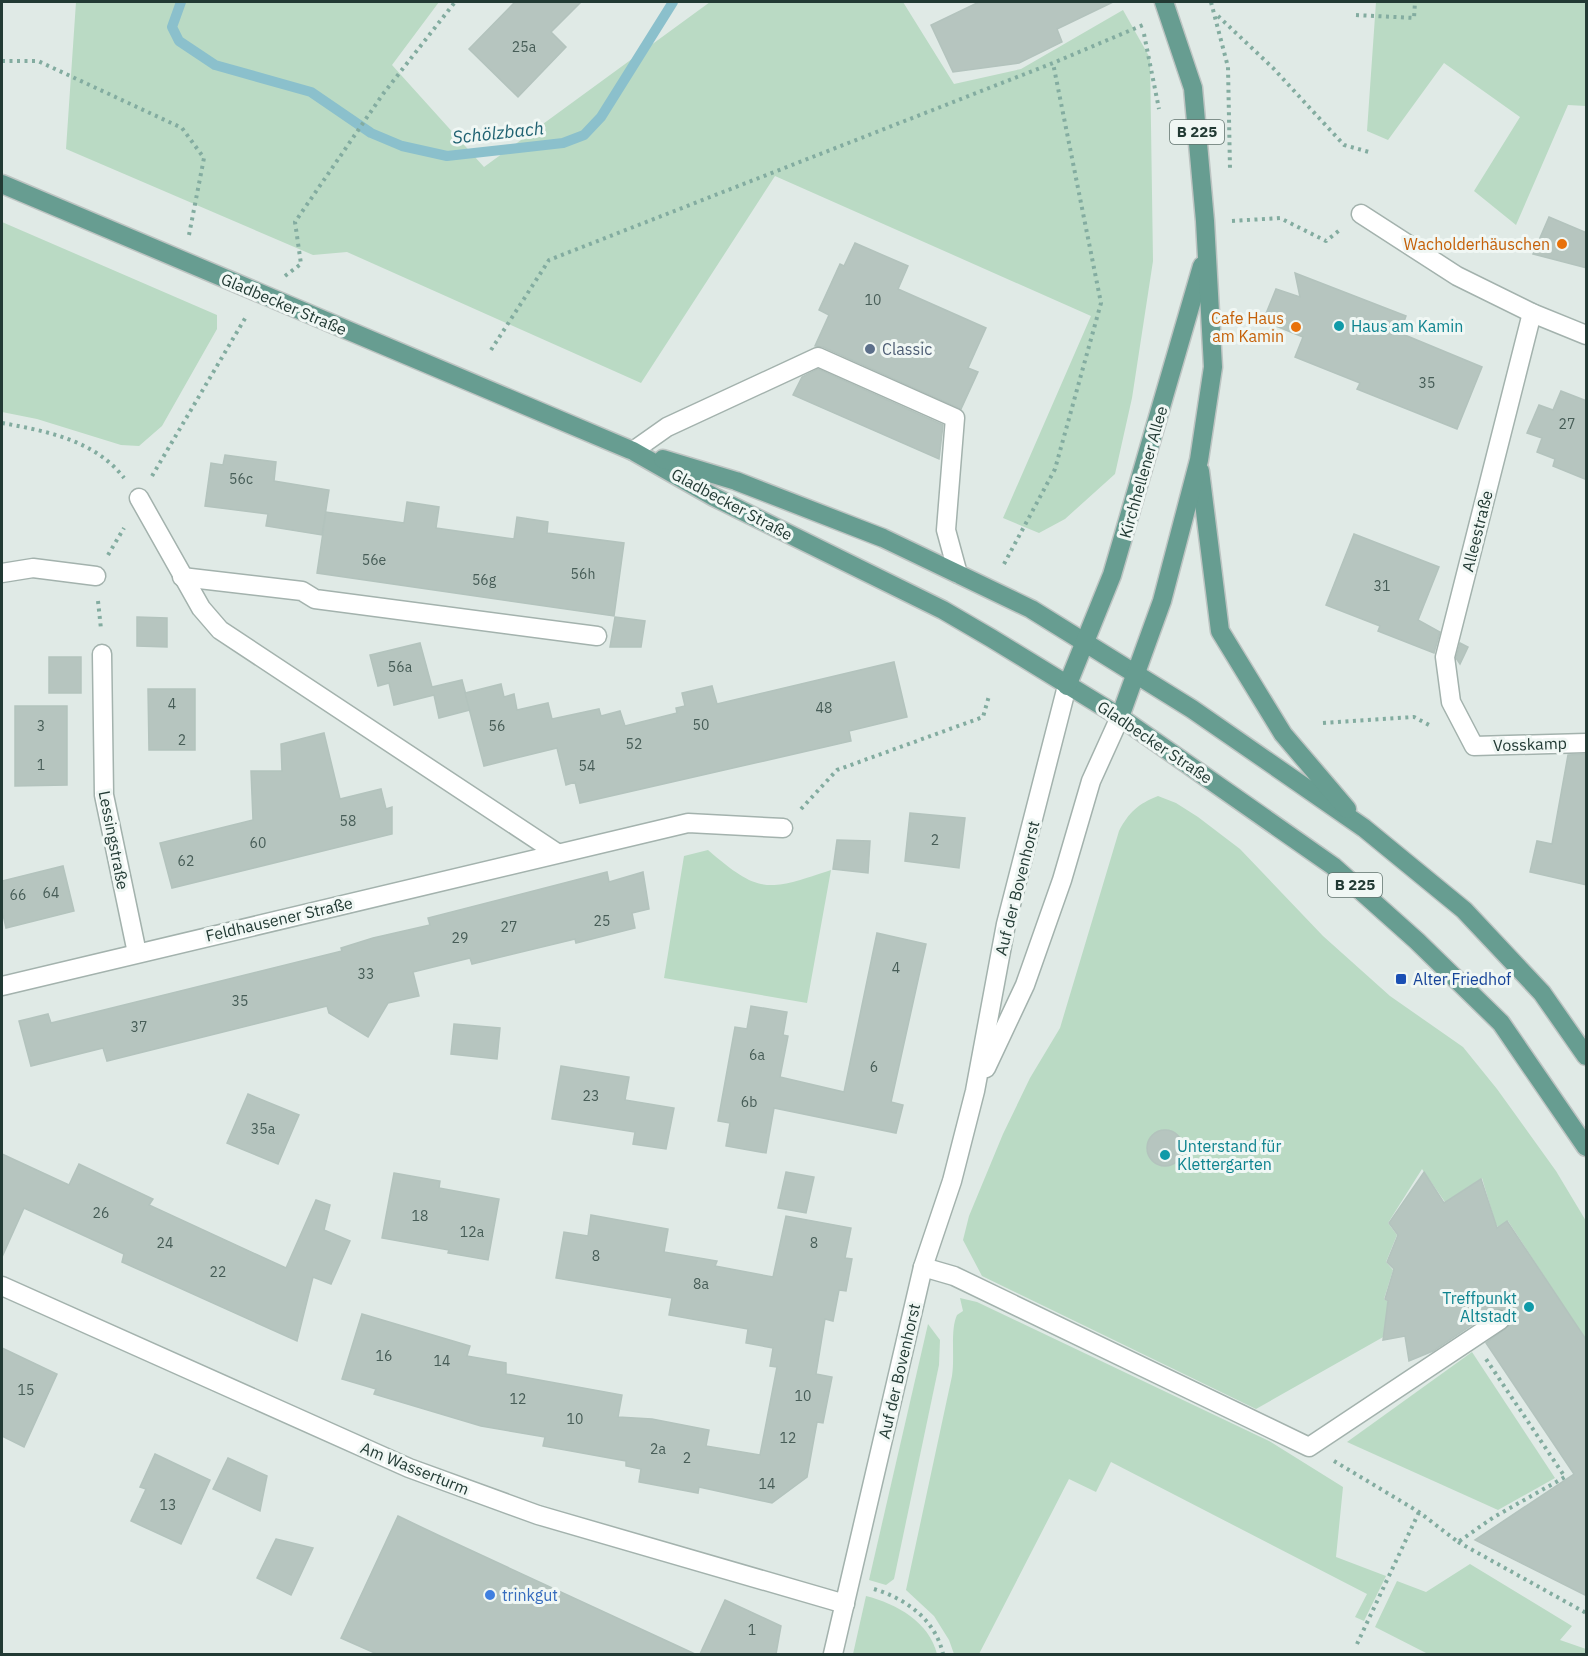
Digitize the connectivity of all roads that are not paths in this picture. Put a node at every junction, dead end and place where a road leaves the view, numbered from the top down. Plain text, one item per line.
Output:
1 (1166, 8) edge
2 (2, 184) edge
3 (1361, 214) road end
4 (1205, 253) junction
5 (1532, 313) junction
6 (1587, 335) edge
7 (633, 451) junction
8 (1199, 460) junction
9 (139, 498) road end
10 (2, 573) edge
11 (958, 574) junction
12 (96, 576) dead end
13 (182, 577) junction
14 (597, 636) dead end
15 (1083, 642) junction
16 (102, 654) dead end
17 (1137, 674) junction
18 (1066, 686) junction
19 (1120, 717) junction
20 (1587, 742) edge
21 (1474, 746) joint
22 (783, 828) road end
23 (1364, 828) junction
24 (556, 853) junction
25 (137, 953) junction
26 (2, 986) edge
27 (1587, 1056) edge
28 (975, 1091) junction
29 (1587, 1147) edge
30 (923, 1267) junction
31 (2, 1286) edge
32 (1500, 1320) dead end
33 (845, 1604) junction
34 (833, 1654) edge

1 - 4 main road, Kirchhellener Allee / B 225
2 - 7 main road, Gladbecker Straße
3 - 5 street
4 - 8 main road, Kirchhellener Allee / B 225
4 - 15 main road, Kirchhellener Allee / B 225
5 - 6 street
5 - 21 street, Alleestraße
7 - 11 main road, Gladbecker Straße
7 - 11 street
7 - 18 main road, Gladbecker Straße
8 - 17 main road
8 - 23 main road, B 225
9 - 13 street
10 - 12 street
11 - 15 main road, Gladbecker Straße
13 - 14 street
13 - 24 street
15 - 17 main road, Gladbecker Straße
15 - 18 main road, Kirchhellener Allee / B 225
16 - 25 street, Lessingstraße
17 - 19 main road
17 - 23 main road, Gladbecker Straße
18 - 19 main road, Gladbecker Straße / B 225
18 - 28 street, Auf der Bovenhorst
19 - 28 street, Auf der Bovenhorst
19 - 29 main road, Gladbecker Straße / B 225
20 - 21 street, Vosskamp
22 - 24 street, Feldhausener Straße
23 - 27 main road, B 225
24 - 25 street, Feldhausener Straße
25 - 26 street, Feldhausener Straße
28 - 30 street, Auf der Bovenhorst
30 - 32 street
30 - 33 street, Auf der Bovenhorst
31 - 33 street, Am Wasserturm
33 - 34 street, Auf der Bovenhorst

